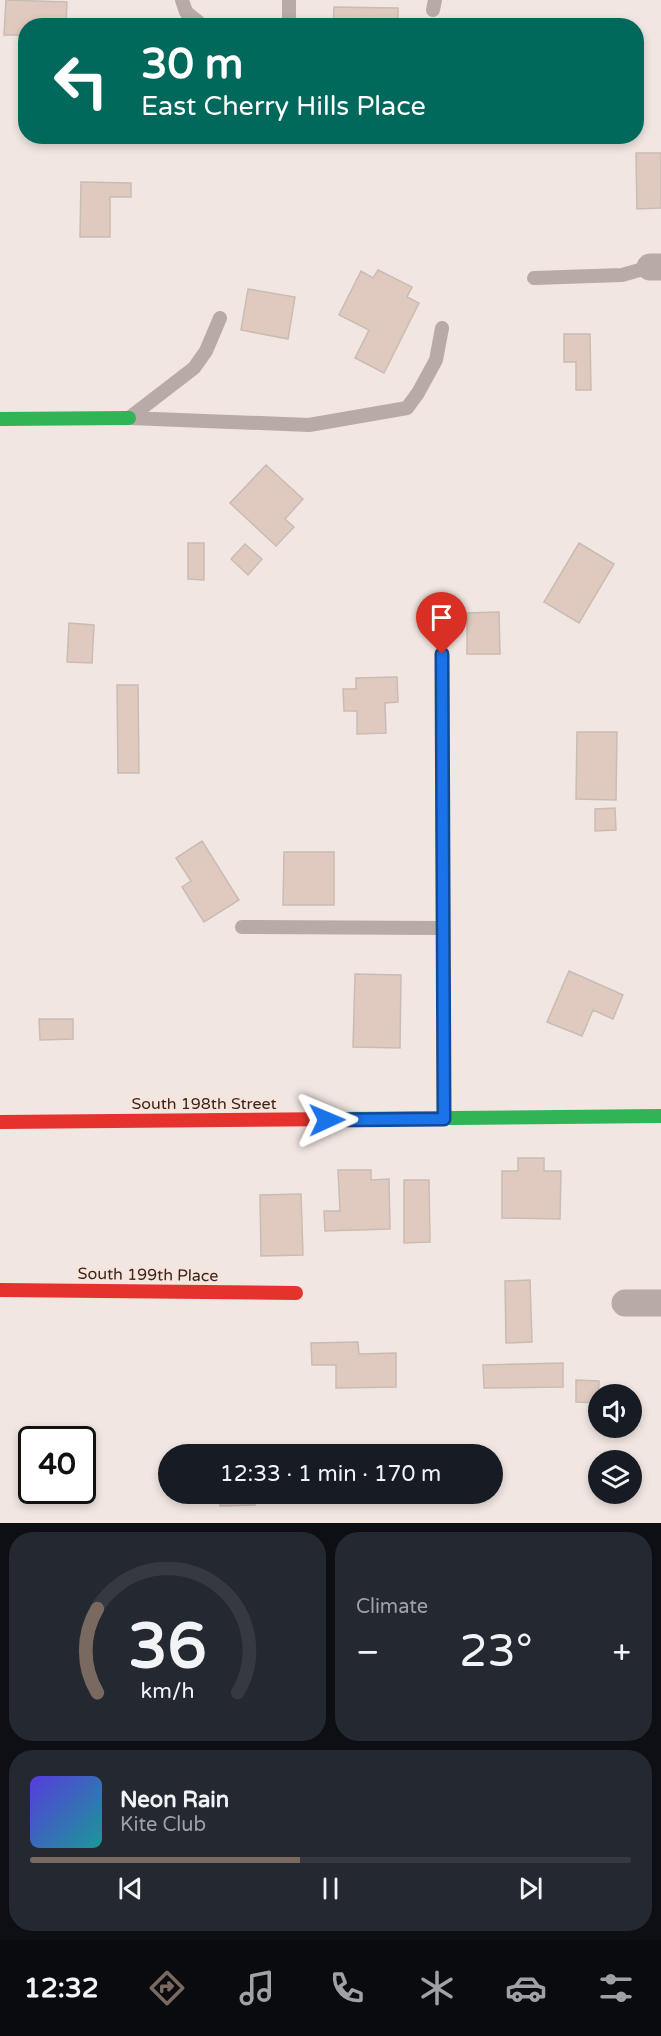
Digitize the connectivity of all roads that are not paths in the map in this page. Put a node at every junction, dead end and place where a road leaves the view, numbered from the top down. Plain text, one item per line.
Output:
1 (182, 0) edge
2 (289, 0) edge
3 (193, 18) edge
4 (289, 18) edge
5 (655, 267) edge
6 (534, 278) dead end
7 (220, 318) dead end
8 (442, 328) dead end
9 (129, 418) junction
10 (0, 419) edge
11 (442, 654) dead end
12 (242, 927) dead end
13 (443, 928) junction
14 (661, 1116) edge
15 (444, 1119) junction
16 (0, 1122) edge
17 (0, 1290) edge
18 (296, 1293) dead end
19 (625, 1303) dead end
20 (661, 1303) edge

1 - 3 lane
2 - 4 lane
5 - 6 lane
7 - 9 lane
8 - 9 lane
9 - 10 street
11 - 13 street
12 - 13 lane
13 - 15 street
14 - 15 street, South 198th Street
15 - 16 street, South 198th Street
17 - 18 street, South 199th Place
19 - 20 street

